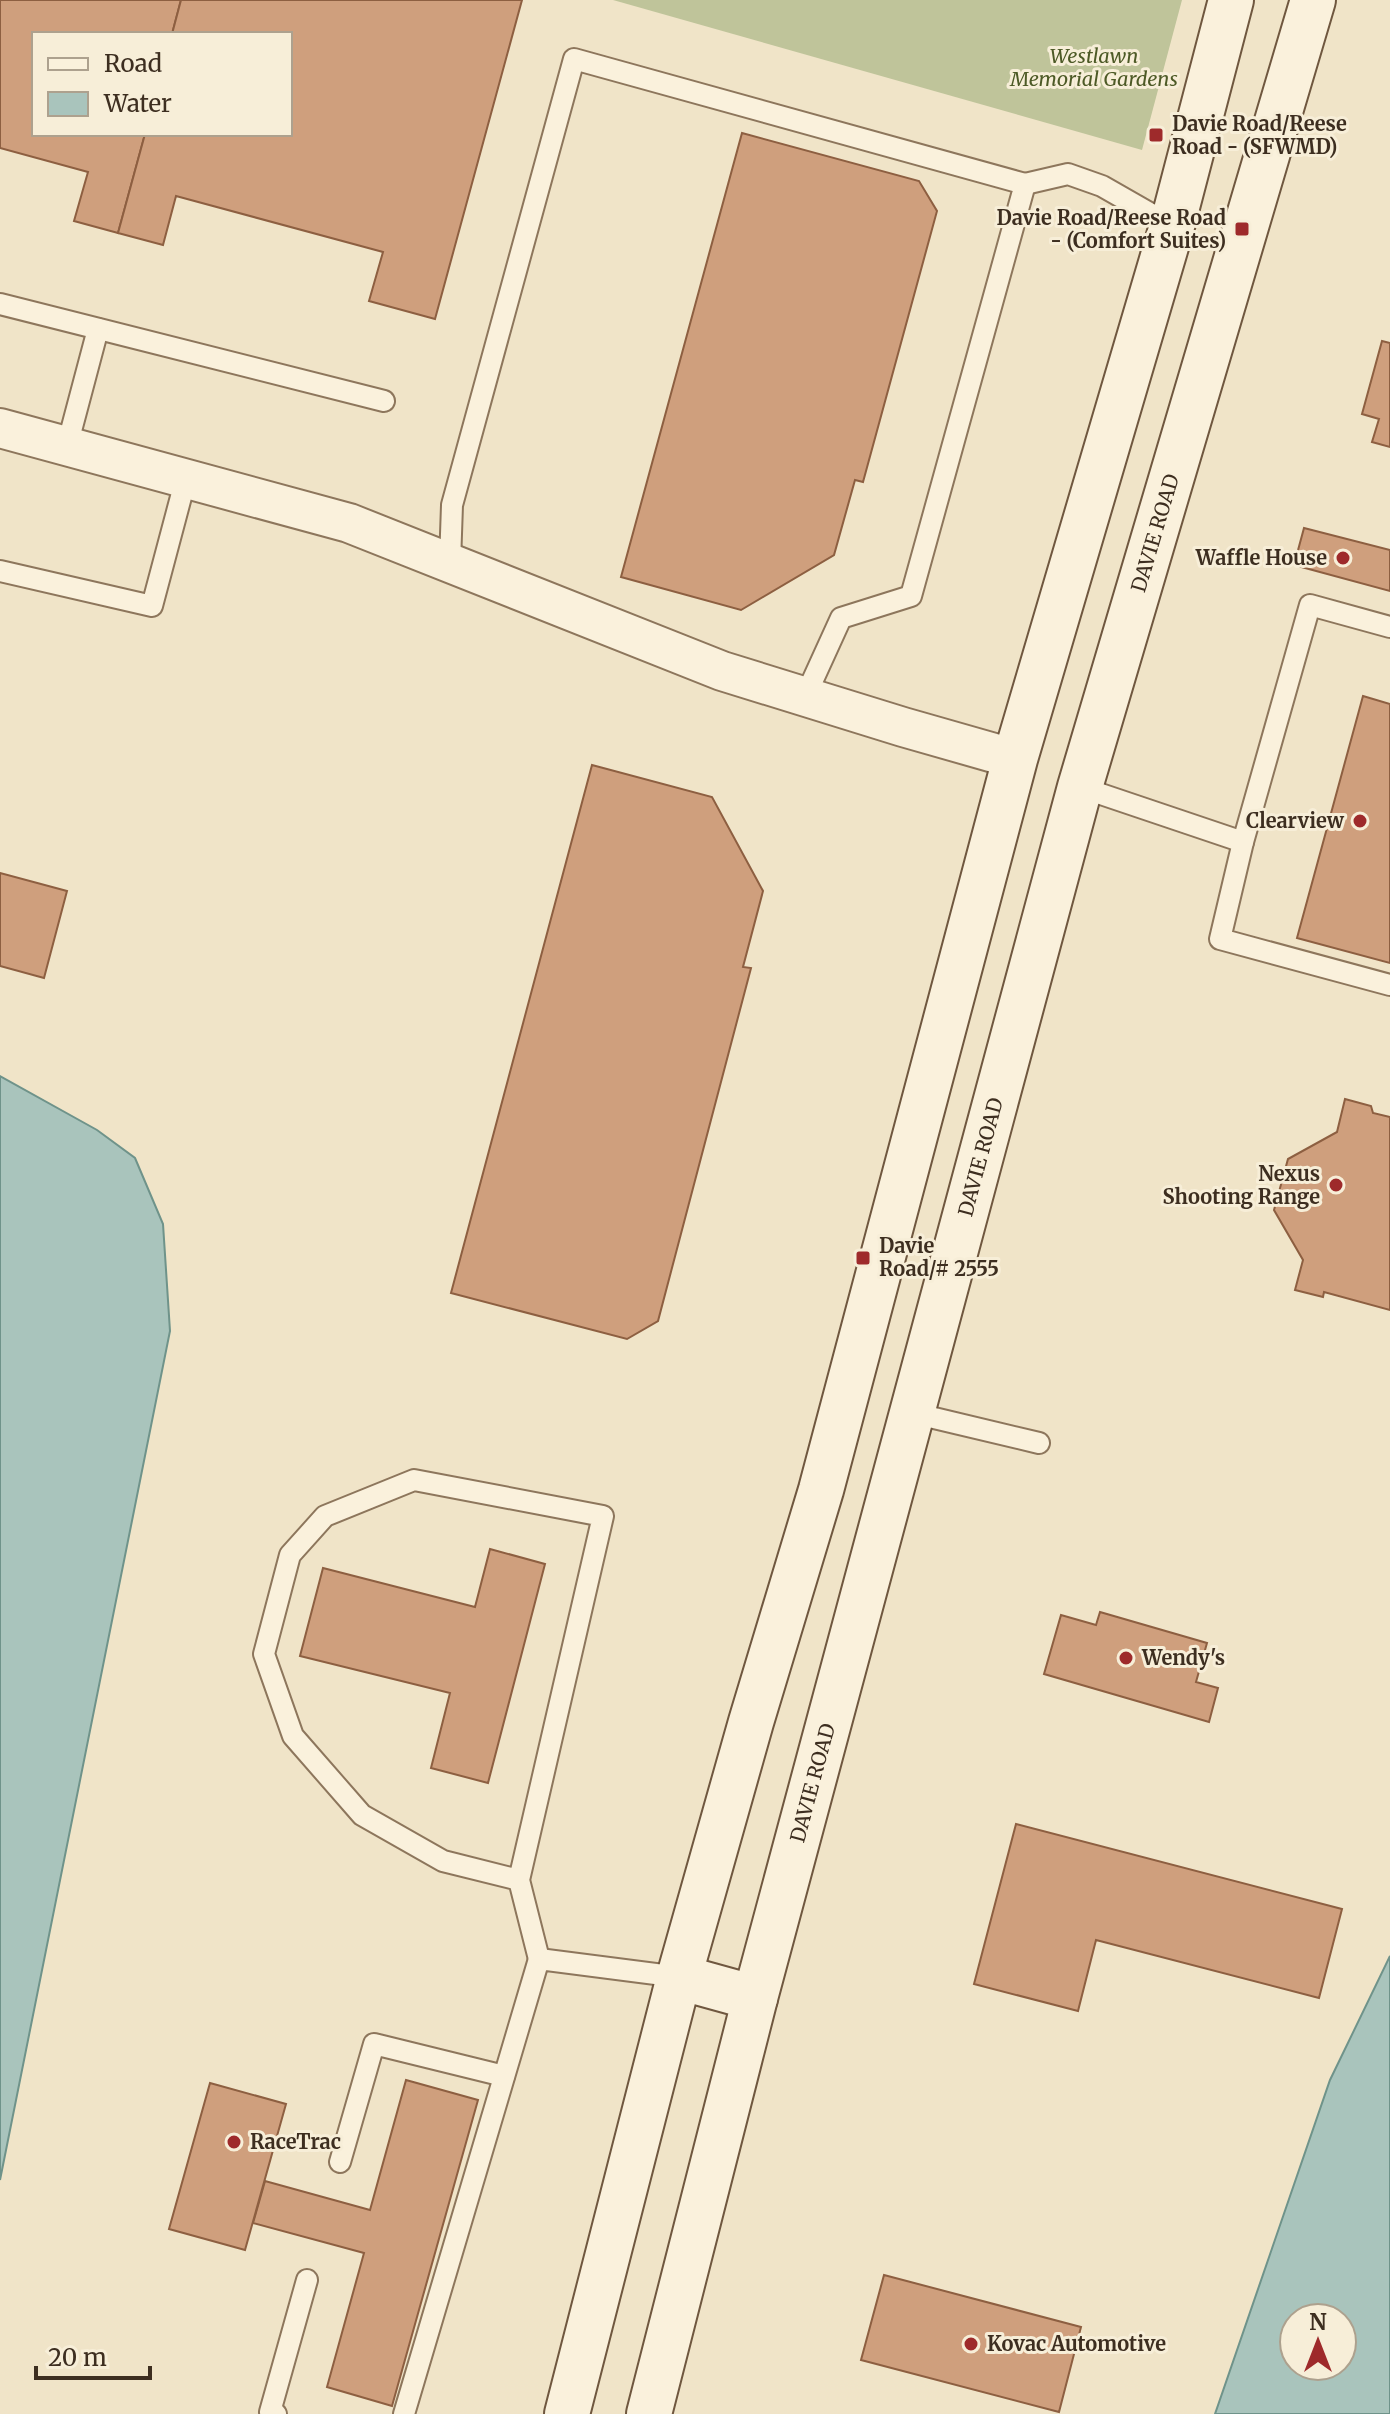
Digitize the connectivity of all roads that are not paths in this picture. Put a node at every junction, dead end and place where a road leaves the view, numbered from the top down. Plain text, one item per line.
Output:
1 (1231, 0) edge
2 (1313, 0) edge
3 (1025, 184) junction
4 (1172, 226) junction
5 (0, 304) edge
6 (98, 329) junction
7 (384, 401) dead end
8 (0, 428) edge
9 (67, 446) junction
10 (186, 478) junction
11 (450, 563) junction
12 (0, 571) edge
13 (1390, 627) edge
14 (805, 697) junction
15 (1015, 759) junction
16 (1080, 787) junction
17 (1243, 842) junction
18 (1390, 985) edge
19 (913, 1413) junction
20 (1039, 1443) dead end
21 (519, 1880) junction
22 (539, 1959) junction
23 (679, 1977) junction
24 (755, 1998) junction
25 (504, 2076) junction
26 (340, 2162) dead end
27 (307, 2280) dead end
28 (276, 2414) edge
29 (404, 2414) edge
30 (567, 2414) edge
31 (649, 2414) edge

1 - 4 main road
2 - 16 main road, DAVIE ROAD
3 - 4 lane
3 - 11 lane
3 - 14 lane
4 - 15 main road
5 - 6 lane
6 - 7 lane
6 - 9 lane
8 - 9 street
9 - 10 street
10 - 11 street
10 - 12 lane
11 - 14 street
13 - 17 lane
14 - 15 street
15 - 23 main road
16 - 17 lane
16 - 19 main road, DAVIE ROAD
17 - 18 lane
19 - 20 lane
19 - 24 main road, DAVIE ROAD
21 - 21 lane
21 - 22 lane
22 - 23 lane
22 - 25 lane
23 - 24 main road
23 - 30 main road
24 - 31 main road, DAVIE ROAD
25 - 26 lane
25 - 29 lane
27 - 28 lane

